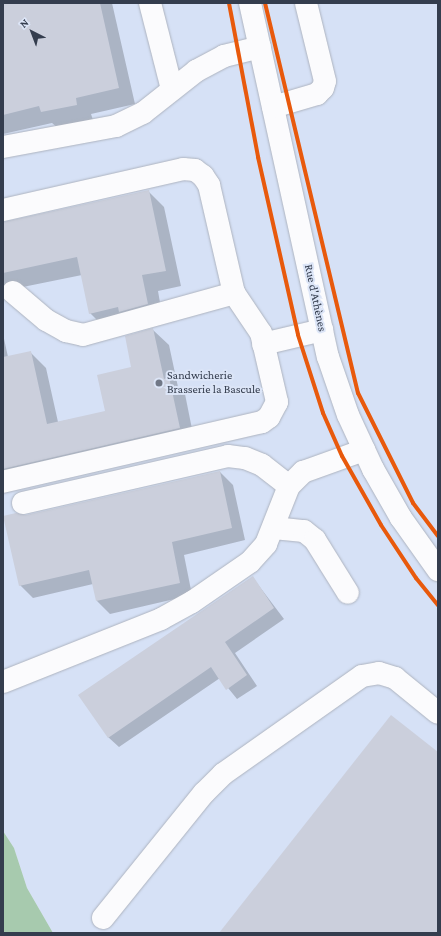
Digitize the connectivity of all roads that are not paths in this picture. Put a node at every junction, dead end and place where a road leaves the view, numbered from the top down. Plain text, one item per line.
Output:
1 (150, 3) edge
2 (250, 3) edge
3 (306, 3) edge
4 (260, 47) junction
5 (172, 89) junction
6 (273, 107) junction
7 (3, 147) edge
8 (3, 210) edge
9 (13, 292) dead end
10 (234, 293) junction
11 (322, 330) junction
12 (264, 344) junction
13 (364, 450) junction
14 (3, 482) edge
15 (289, 486) junction
16 (23, 503) dead end
17 (274, 528) junction
18 (438, 570) edge
19 (348, 593) dead end
20 (3, 682) edge
21 (438, 713) edge
22 (103, 918) dead end

1 - 5 street
2 - 4 street, Rue d'Athènes
3 - 6 street
4 - 5 street
4 - 6 street, Rue d'Athènes
5 - 7 street
6 - 11 street, Rue d'Athènes
8 - 10 street
9 - 10 street
10 - 12 street
11 - 12 street
11 - 13 street, Rue d'Athènes
12 - 14 street
13 - 15 street
13 - 18 street, Rue d'Athènes
15 - 16 street
15 - 17 street
17 - 19 street
17 - 20 street
21 - 22 street

